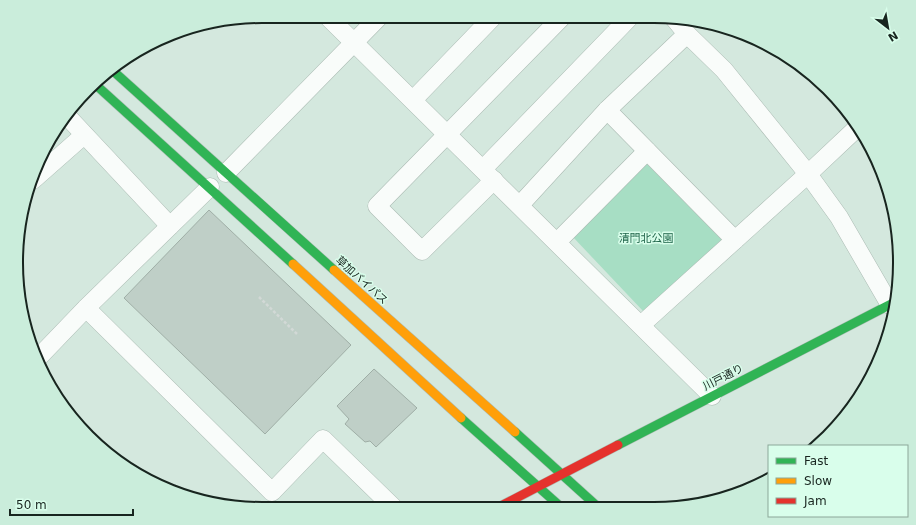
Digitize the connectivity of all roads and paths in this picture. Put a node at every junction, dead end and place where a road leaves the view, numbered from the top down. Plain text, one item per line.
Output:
1 (334, 23) edge
2 (373, 23) edge
3 (487, 23) edge
4 (556, 23) edge
5 (625, 23) edge
6 (679, 25) edge
7 (687, 34) junction
8 (354, 43) junction
9 (116, 73) edge
10 (99, 88) edge
11 (413, 100) junction
12 (608, 110) junction
13 (70, 119) edge
14 (854, 131) edge
15 (447, 133) junction
16 (84, 134) junction
17 (648, 151) junction
18 (226, 173) junction
19 (40, 174) edge
20 (488, 174) junction
21 (808, 174) junction
22 (210, 187) junction
23 (520, 205) junction
24 (170, 226) junction
25 (735, 240) junction
26 (557, 242) junction
27 (258, 297) dead end
28 (890, 298) edge
29 (889, 305) edge
30 (86, 308) junction
31 (641, 325) junction
32 (298, 335) dead end
33 (41, 355) edge
34 (712, 396) junction
35 (562, 476) junction
36 (538, 487) junction
37 (388, 502) edge
38 (509, 502) edge
39 (555, 502) edge
40 (591, 502) edge

1 - 8 street
2 - 8 street
3 - 11 street
4 - 15 street
5 - 20 street
6 - 7 street
7 - 12 street
7 - 21 street
8 - 11 street
8 - 18 street
9 - 18 main road, 草加バイパス
10 - 22 main road
11 - 15 street
12 - 17 street
12 - 23 street
13 - 16 street
14 - 21 street
15 - 20 street
15 - 20 street
16 - 19 street
16 - 24 street
17 - 25 street
17 - 26 street
18 - 35 main road, 草加バイパス
20 - 23 street
21 - 25 street
21 - 28 street
22 - 24 street
22 - 36 main road
23 - 26 street
24 - 30 street
25 - 31 street
26 - 31 street
27 - 32 path
29 - 34 main road, 川戸通り
30 - 33 street
30 - 37 street
31 - 34 street
34 - 35 main road, 川戸通り
35 - 36 main road, 川戸通り
35 - 40 main road, 草加バイパス
36 - 38 main road, 川戸通り
36 - 39 main road

